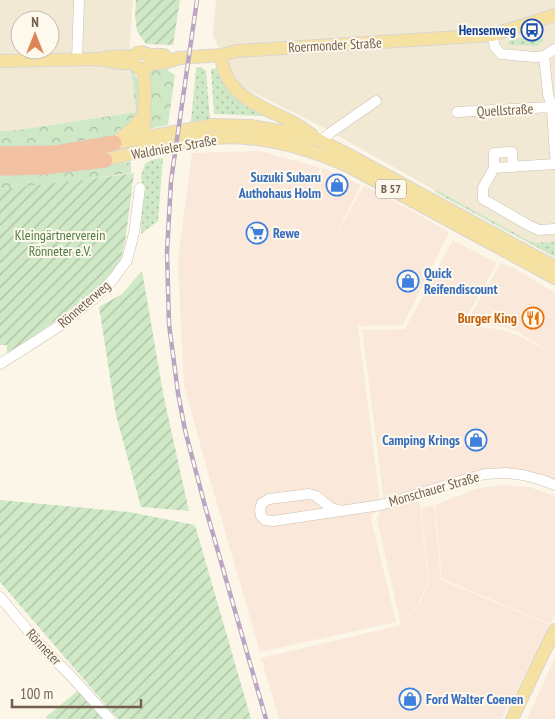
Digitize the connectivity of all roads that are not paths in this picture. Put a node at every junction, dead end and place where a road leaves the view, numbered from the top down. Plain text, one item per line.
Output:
1 (79, 0) edge
2 (555, 15) edge
3 (492, 35) junction
4 (555, 49) edge
5 (221, 55) junction
6 (544, 56) junction
7 (78, 60) junction
8 (0, 61) edge
9 (142, 61) junction
10 (376, 101) dead end
11 (553, 105) edge
12 (457, 112) dead end
13 (145, 114) junction
14 (321, 141) junction
15 (114, 143) junction
16 (146, 144) junction
17 (555, 144) edge
18 (0, 154) edge
19 (555, 156) edge
20 (104, 160) joint
21 (555, 164) edge
22 (513, 167) junction
23 (0, 168) edge
24 (494, 168) junction
25 (140, 188) dead end
26 (555, 229) edge
27 (555, 268) edge
28 (555, 278) edge
29 (0, 364) edge
30 (555, 485) edge
31 (342, 511) junction
32 (0, 597) edge
33 (555, 630) edge
34 (110, 719) edge
35 (512, 719) edge

1 - 7 street
2 - 3 main road, Roermonder Straße
3 - 5 main road, Roermonder Straße
3 - 6 street
4 - 6 street
5 - 9 main road, Roermonder Straße
5 - 14 main road
6 - 11 street, Quellstraße
7 - 8 main road, Roermonder Straße
7 - 9 main road, Roermonder Straße
9 - 13 main road
10 - 14 street
11 - 12 street, Quellstraße
11 - 17 street, Quellstraße
13 - 15 main road
13 - 16 main road
14 - 16 main road, Waldnieler Straße / B 57
14 - 27 main road, Waldnieler Straße / B 57
15 - 16 main road, Waldnieler Straße / B 57
15 - 18 highway, Waldnieler Straße / B 57
16 - 20 main road, Waldnieler Straße / B 57
16 - 28 main road, Waldnieler Straße / B 57
17 - 19 street, Quellstraße
20 - 23 highway, Waldnieler Straße / B 57
21 - 22 street
22 - 24 street
22 - 24 street
24 - 26 street
25 - 29 street, Rönneterweg
30 - 31 street, Monschauer Straße
31 - 31 street, Monschauer Straße
32 - 34 street, Rönneter
33 - 35 main road

